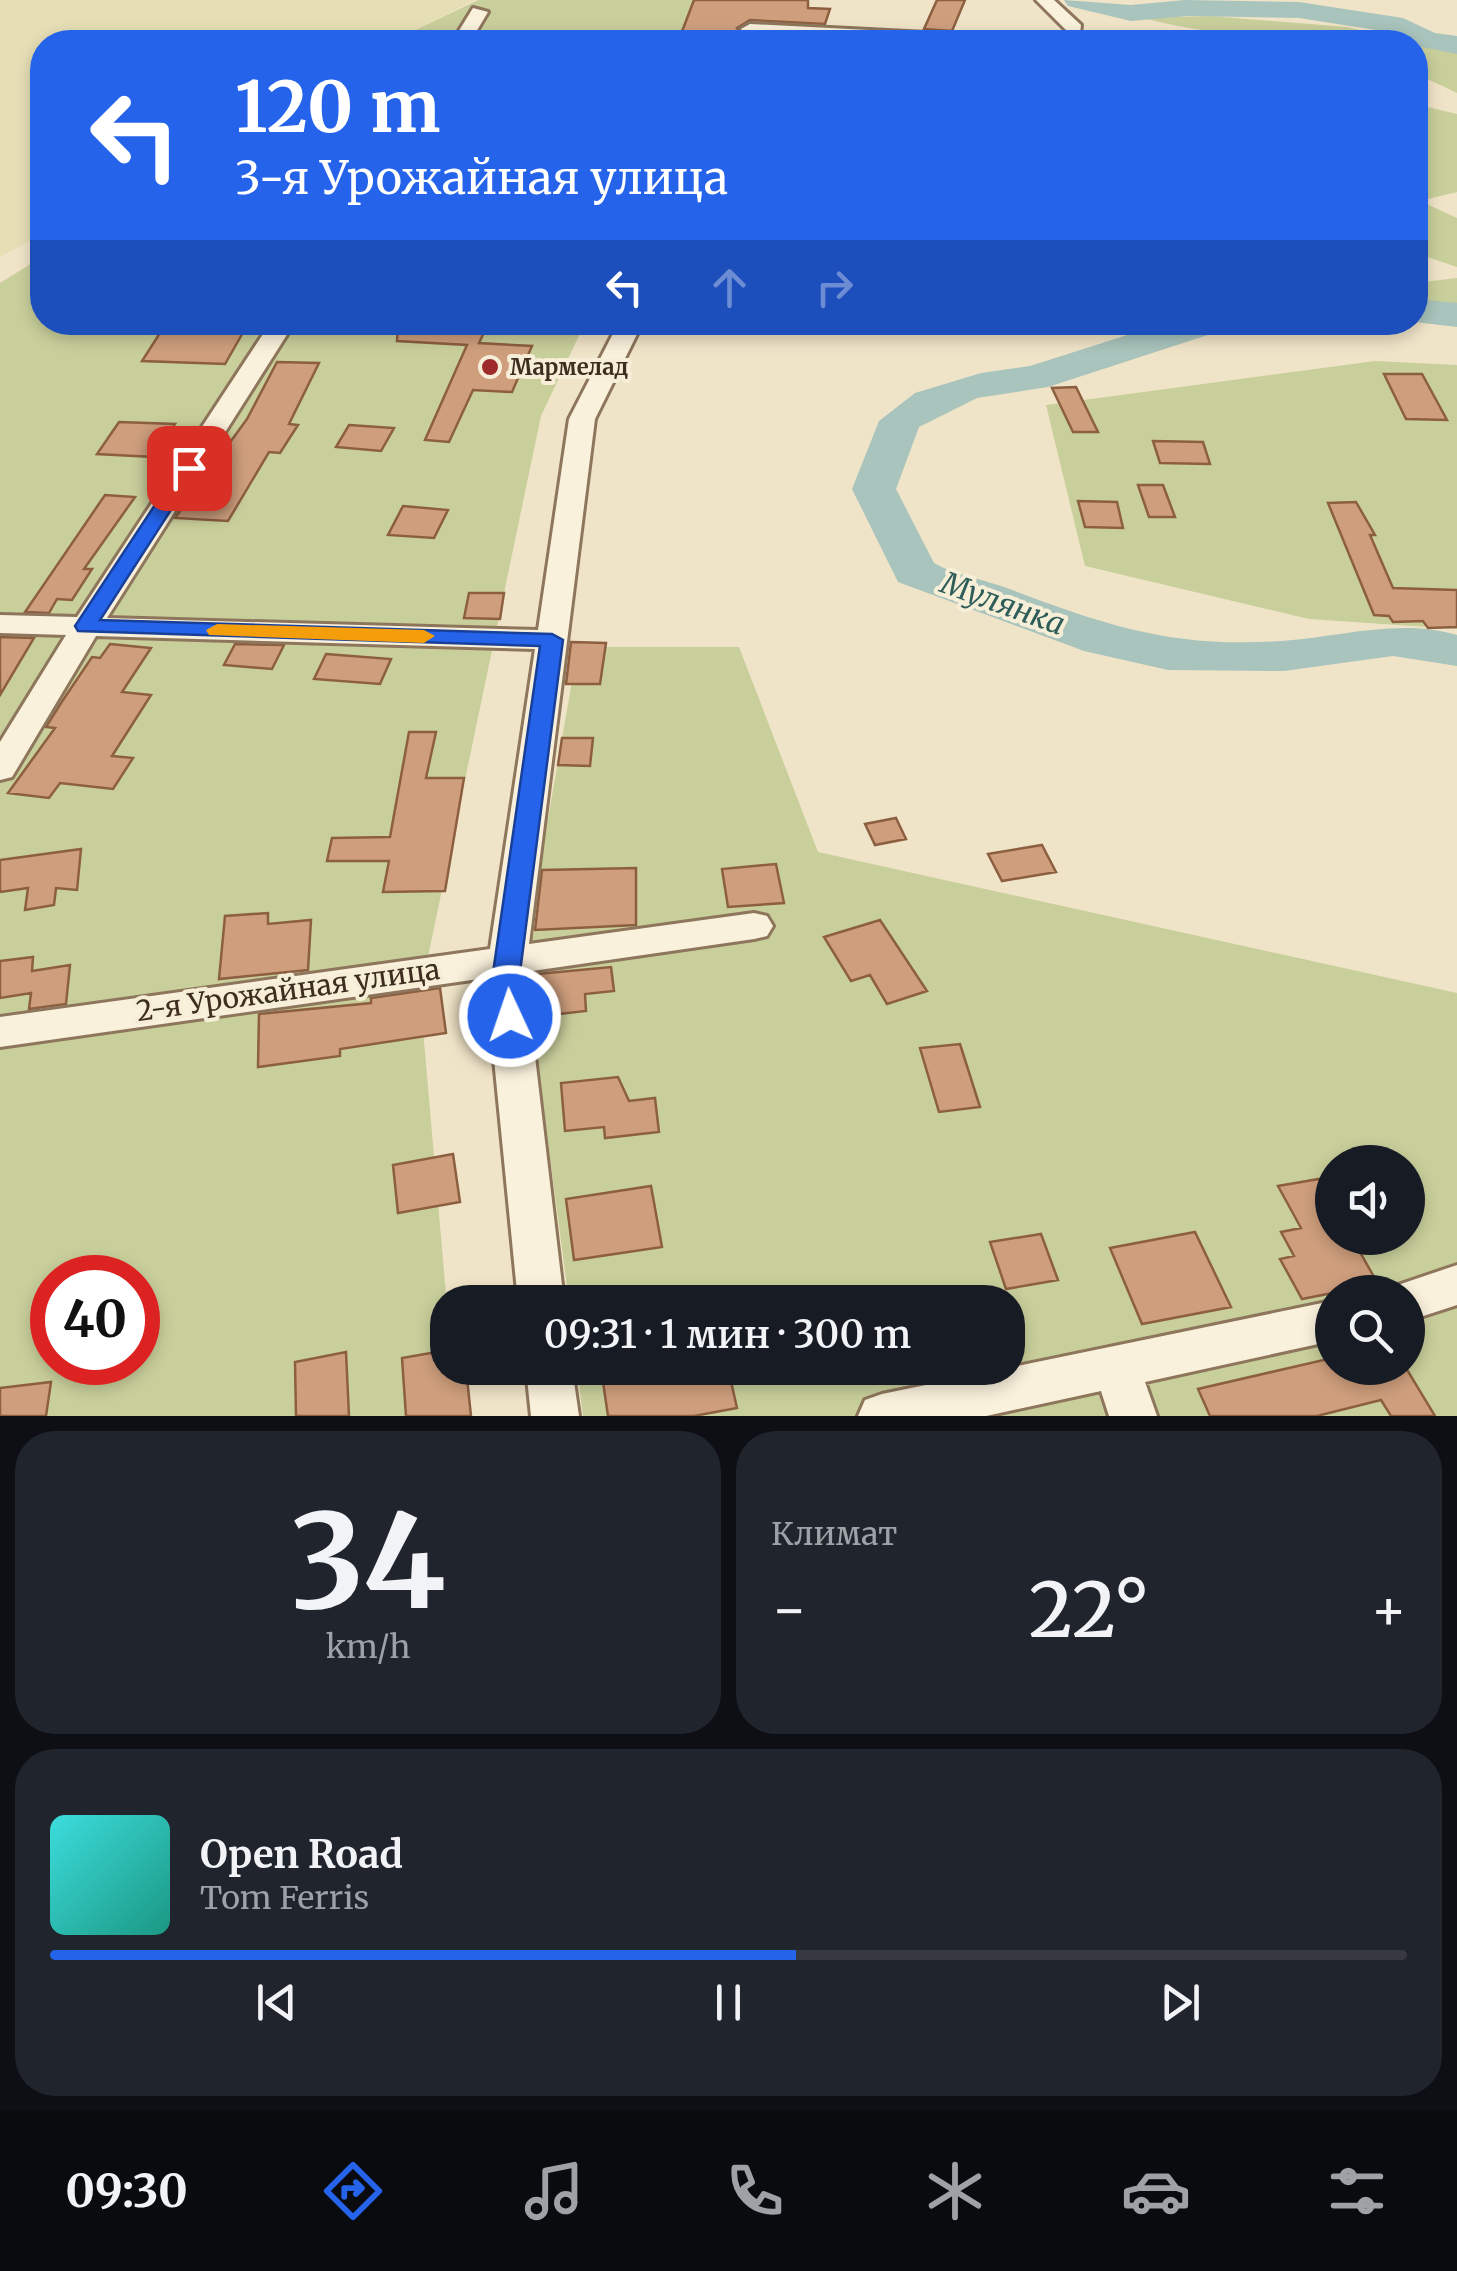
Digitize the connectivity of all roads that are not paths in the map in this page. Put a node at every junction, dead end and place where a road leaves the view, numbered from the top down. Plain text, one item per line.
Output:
1 (1044, 0) edge
2 (479, 12) dead end
3 (750, 28) edge
4 (468, 30) edge
5 (786, 30) edge
6 (1076, 30) edge
7 (275, 335) edge
8 (624, 335) edge
9 (0, 624) edge
10 (86, 626) junction
11 (552, 640) junction
12 (0, 769) edge
13 (754, 926) dead end
14 (508, 958) junction
15 (0, 1032) edge
16 (539, 1285) edge
17 (1457, 1285) edge
18 (1425, 1296) edge
19 (1315, 1324) edge
20 (1116, 1366) junction
21 (550, 1385) edge
22 (555, 1416) edge
23 (882, 1416) edge
24 (1133, 1416) edge

1 - 6 street
2 - 4 street
3 - 5 street
7 - 10 street
8 - 11 street
9 - 10 street
10 - 11 street
10 - 12 street
11 - 14 street
13 - 14 street, 2-я Урожайная улица
14 - 15 street, 2-я Урожайная улица
14 - 16 street
17 - 18 street
19 - 20 street
20 - 23 street
20 - 24 street
21 - 22 street

